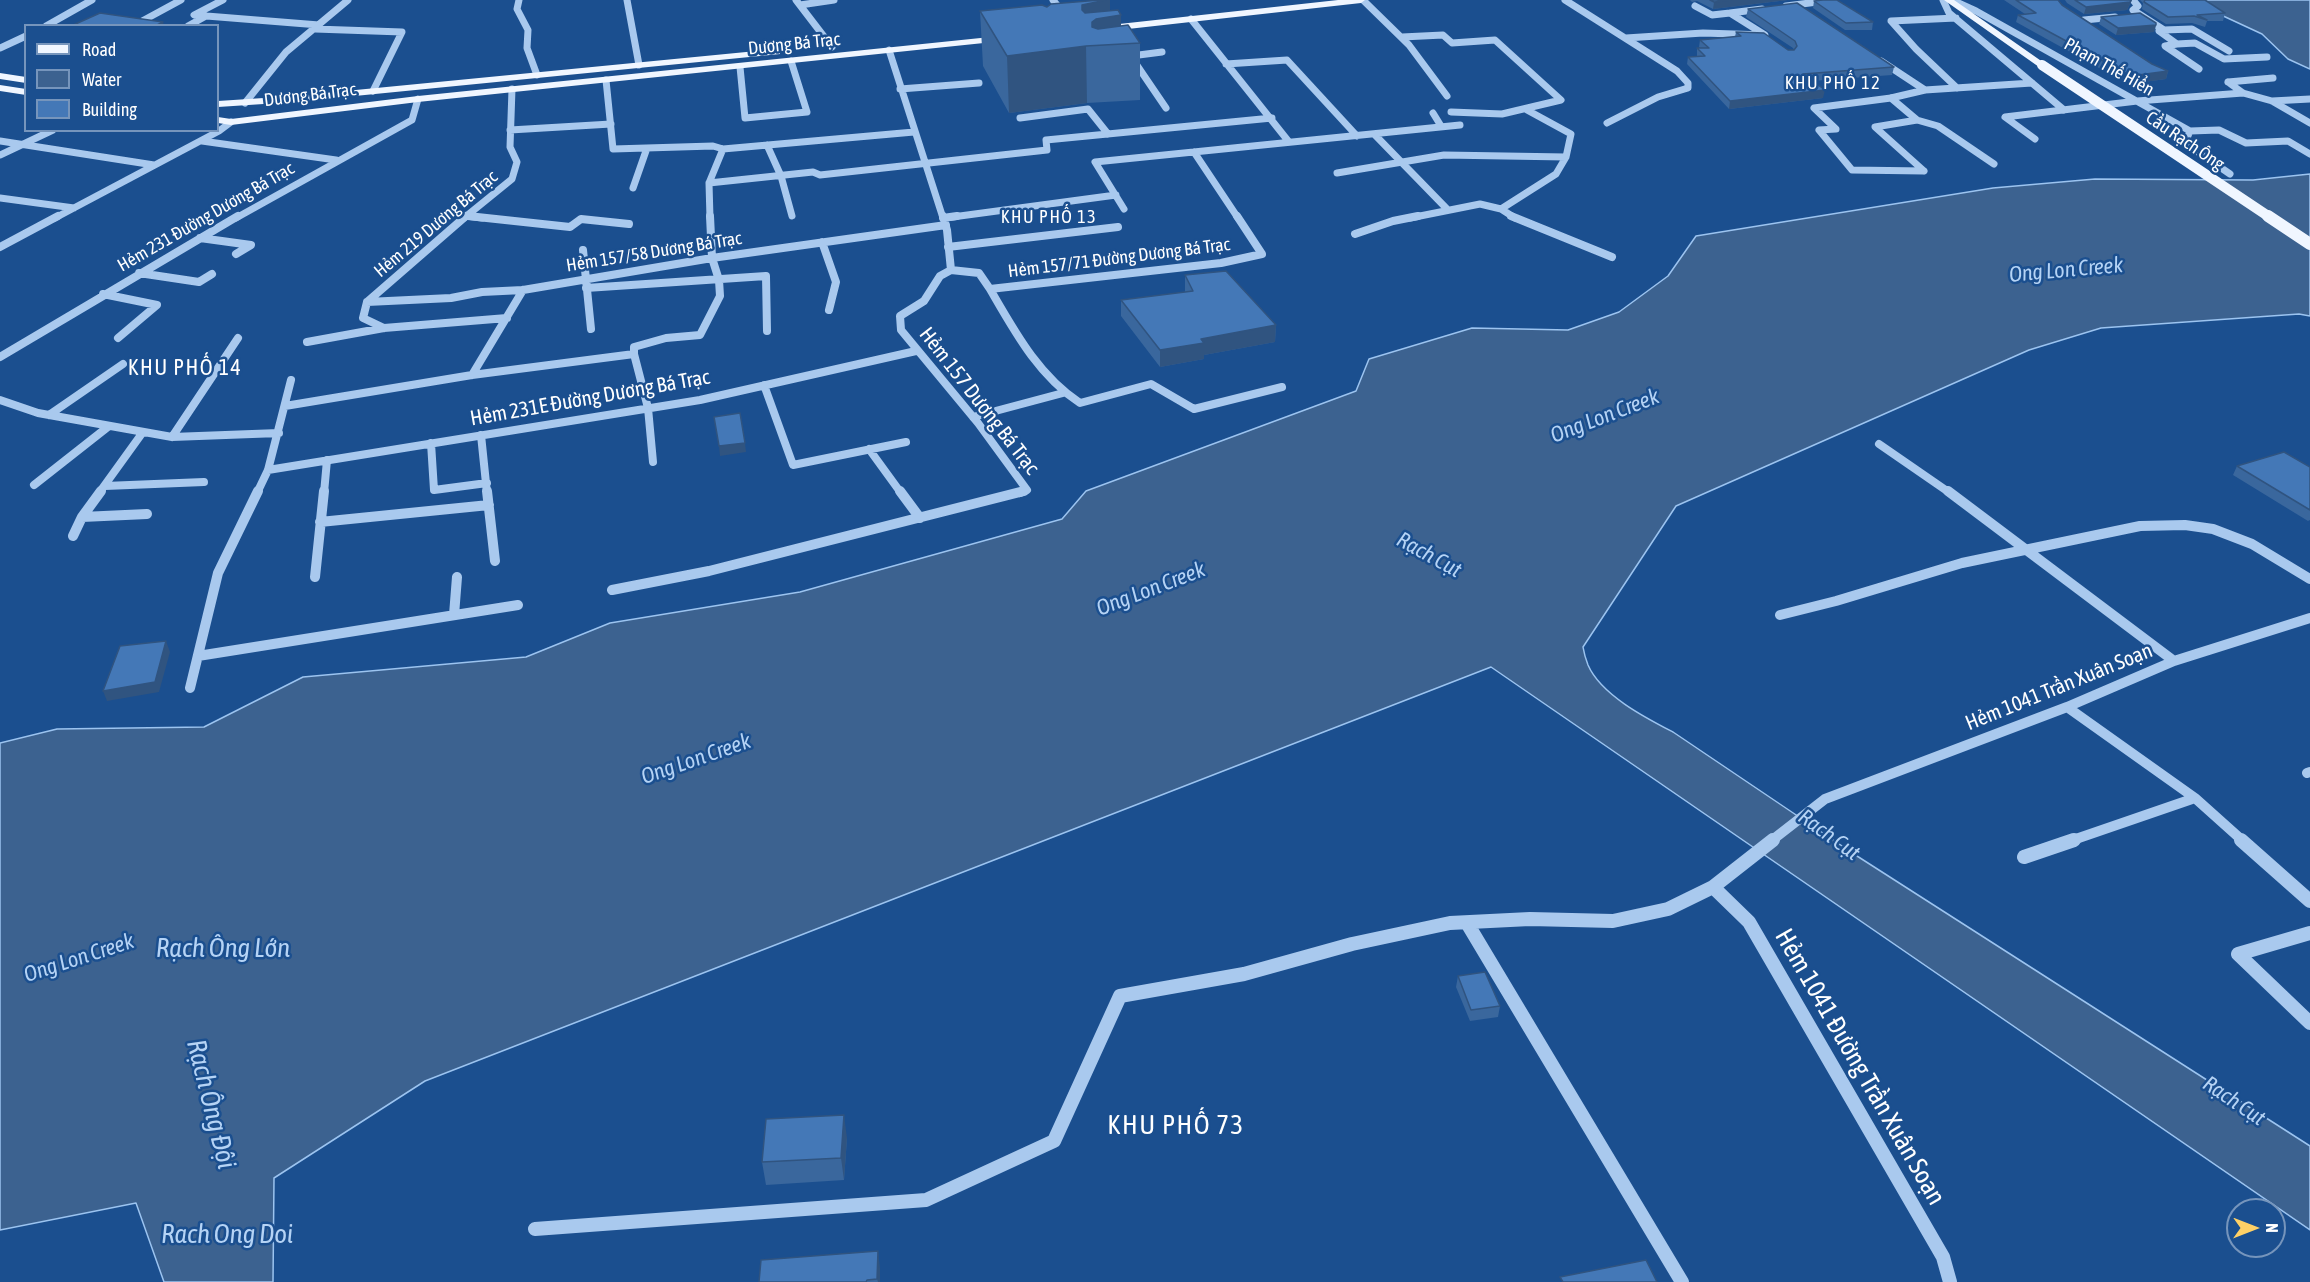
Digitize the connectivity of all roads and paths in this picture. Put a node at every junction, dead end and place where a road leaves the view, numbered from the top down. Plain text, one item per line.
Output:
1 (92, 0) edge
2 (176, 0) edge
3 (181, 0) edge
4 (223, 0) edge
5 (348, 0) edge
6 (519, 0) edge
7 (627, 0) edge
8 (834, 0) edge
9 (1053, 0) edge
10 (1291, 0) edge
11 (1362, 0) edge
12 (1565, 0) edge
13 (1834, 0) edge
14 (1943, 0) edge
15 (1950, 0) edge
16 (2133, 0) edge
17 (798, 2) edge
18 (1796, 4) junction
19 (1843, 5) edge
20 (1695, 6) dead end
21 (1806, 11) edge
22 (1730, 13) junction
23 (2139, 14) junction
24 (2077, 15) edge
25 (206, 16) junction
26 (1956, 18) junction
27 (1107, 19) edge
28 (1191, 19) junction
29 (2084, 20) junction
30 (1071, 22) joint
31 (1060, 23) edge
32 (50, 24) edge
33 (137, 24) edge
34 (192, 24) edge
35 (2092, 25) edge
36 (317, 27) junction
37 (1112, 28) junction
38 (1003, 29) edge
39 (1101, 29) edge
40 (2164, 30) junction
41 (1765, 36) junction
42 (24, 37) edge
43 (1118, 37) edge
44 (1402, 37) junction
45 (1013, 38) edge
46 (1626, 38) junction
47 (1774, 41) edge
48 (2177, 44) junction
49 (832, 46) junction
50 (1124, 46) edge
51 (0, 48) edge
52 (889, 50) junction
53 (2229, 51) dead end
54 (1162, 52) dead end
55 (1132, 57) junction
56 (1876, 57) edge
57 (2266, 57) dead end
58 (767, 58) junction
59 (1122, 60) edge
60 (791, 61) junction
61 (639, 64) junction
62 (1226, 64) junction
63 (2042, 65) joint
64 (740, 67) junction
65 (2199, 69) dead end
66 (1143, 74) junction
67 (537, 75) junction
68 (0, 76) edge
69 (1132, 76) edge
70 (2272, 78) dead end
71 (24, 80) edge
72 (606, 80) junction
73 (980, 83) dead end
74 (2032, 83) junction
75 (0, 88) edge
76 (1957, 88) junction
77 (512, 89) junction
78 (900, 89) junction
79 (1925, 90) junction
80 (373, 91) junction
81 (24, 92) edge
82 (2243, 93) junction
83 (1447, 96) dead end
84 (1891, 98) junction
85 (418, 99) junction
86 (2310, 99) edge
87 (2137, 101) junction
88 (2272, 102) junction
89 (244, 103) junction
90 (219, 104) edge
91 (1166, 108) dead end
92 (1527, 110) junction
93 (2064, 111) junction
94 (1433, 112) dead end
95 (1451, 112) dead end
96 (1020, 118) dead end
97 (1272, 118) junction
98 (219, 120) edge
99 (1917, 120) junction
100 (2308, 121) edge
101 (231, 122) junction
102 (1607, 123) dead end
103 (611, 124) junction
104 (1460, 125) dead end
105 (1441, 126) junction
106 (219, 130) edge
107 (510, 130) junction
108 (2190, 131) junction
109 (48, 132) edge
110 (216, 132) edge
111 (914, 132) junction
112 (1108, 134) junction
113 (1375, 135) junction
114 (1357, 136) junction
115 (2035, 140) dead end
116 (0, 141) edge
117 (202, 141) junction
118 (1289, 142) junction
119 (24, 144) junction
120 (767, 145) junction
121 (647, 148) junction
122 (723, 149) junction
123 (1194, 152) junction
124 (2310, 154) edge
125 (0, 155) edge
126 (1566, 157) junction
127 (336, 160) junction
128 (1403, 162) junction
129 (925, 164) junction
130 (1994, 164) dead end
131 (154, 165) junction
132 (1337, 173) dead end
133 (2230, 174) dead end
134 (781, 176) junction
135 (709, 183) junction
136 (633, 188) dead end
137 (1116, 195) junction
138 (0, 198) edge
139 (74, 208) junction
140 (1124, 209) dead end
141 (1501, 209) junction
142 (1448, 210) junction
143 (466, 216) junction
144 (792, 216) dead end
145 (944, 222) junction
146 (629, 224) dead end
147 (1119, 227) dead end
148 (1355, 234) dead end
149 (200, 238) junction
150 (822, 242) junction
151 (2310, 244) edge
152 (948, 246) junction
153 (0, 248) edge
154 (583, 249) dead end
155 (236, 254) dead end
156 (1612, 257) dead end
157 (712, 258) junction
158 (951, 270) junction
159 (139, 273) junction
160 (212, 274) dead end
161 (584, 278) junction
162 (719, 280) junction
163 (586, 288) junction
164 (990, 289) junction
165 (523, 290) junction
166 (103, 294) junction
167 (367, 302) junction
168 (829, 310) dead end
169 (507, 318) junction
170 (384, 328) junction
171 (591, 329) dead end
172 (767, 331) dead end
173 (118, 338) dead end
174 (238, 338) dead end
175 (307, 342) dead end
176 (916, 351) junction
177 (634, 354) junction
178 (0, 357) edge
179 (123, 364) dead end
180 (472, 375) junction
181 (291, 380) dead end
182 (764, 385) junction
183 (1282, 387) dead end
184 (1063, 393) junction
185 (0, 400) edge
186 (285, 406) junction
187 (648, 408) junction
188 (49, 415) junction
189 (973, 417) junction
190 (109, 426) junction
191 (143, 432) junction
192 (279, 434) junction
193 (481, 435) junction
194 (172, 437) junction
195 (906, 442) dead end
196 (431, 443) junction
197 (1879, 444) dead end
198 (869, 449) junction
199 (327, 460) junction
200 (653, 462) dead end
201 (268, 470) junction
202 (204, 482) dead end
203 (487, 483) junction
204 (34, 485) dead end
205 (105, 486) junction
206 (489, 505) junction
207 (147, 514) dead end
208 (82, 517) junction
209 (920, 518) junction
210 (320, 522) junction
211 (73, 536) dead end
212 (2030, 549) junction
213 (495, 561) dead end
214 (315, 577) dead end
215 (457, 577) dead end
216 (2310, 579) edge
217 (612, 590) dead end
218 (518, 605) dead end
219 (454, 615) junction
220 (1780, 615) dead end
221 (2310, 618) edge
222 (198, 656) junction
223 (2174, 660) junction
224 (190, 688) dead end
225 (2067, 706) junction
226 (2195, 798) junction
227 (2024, 857) dead end
228 (1713, 887) junction
229 (2310, 901) edge
230 (1467, 922) junction
231 (2310, 933) edge
232 (2310, 1023) edge
233 (535, 1229) dead end
234 (1682, 1282) edge
235 (1950, 1282) edge

1 - 32 street
2 - 3 street
3 - 33 street
4 - 25 street
5 - 36 street
6 - 67 street
7 - 61 street
8 - 17 street
9 - 30 street
10 - 27 main road
11 - 28 main road
11 - 44 street
12 - 46 street
13 - 18 street
13 - 19 street
14 - 26 street
15 - 63 main road, Phạm Thế Hiển
15 - 87 street, Phạm Thế Hiển
16 - 23 street
17 - 49 street
18 - 21 street
18 - 22 street
20 - 22 street
22 - 41 street
23 - 29 street
23 - 40 street
24 - 29 street
25 - 34 street
25 - 36 street
26 - 74 street
26 - 76 street
28 - 37 main road
28 - 62 street
29 - 35 street
30 - 31 main road
36 - 80 street
36 - 89 street
37 - 39 main road
37 - 43 street
38 - 49 main road, Dương Bá Trạc
40 - 48 street
40 - 53 street
41 - 46 street
41 - 47 street
42 - 51 street
44 - 83 street
44 - 92 street
45 - 52 main road, Dương Bá Trạc
46 - 102 street
48 - 57 street
48 - 65 street
49 - 58 main road, Dương Bá Trạc
50 - 55 street
52 - 60 main road, Dương Bá Trạc
52 - 78 street
54 - 55 street
55 - 59 street
55 - 66 street
56 - 79 street
58 - 60 main road, Dương Bá Trạc
58 - 61 main road, Dương Bá Trạc
58 - 64 main road, Dương Bá Trạc
60 - 64 street
61 - 67 main road, Dương Bá Trạc
62 - 97 street
62 - 114 street
63 - 151 main road, Cầu Rạch Ông, bridge
64 - 72 main road, Dương Bá Trạc
66 - 69 street
66 - 91 street
67 - 80 main road, Dương Bá Trạc
68 - 71 main road
70 - 82 street
72 - 77 main road, Dương Bá Trạc
72 - 103 street
73 - 78 street
74 - 76 street
74 - 93 street
75 - 81 main road
76 - 79 street
77 - 85 main road, Dương Bá Trạc
77 - 107 street, Hẻm 219 Dương Bá Trạc
78 - 111 street
79 - 84 street
80 - 89 main road, Dương Bá Trạc
82 - 87 street
82 - 88 street
84 - 99 street
84 - 99 street
85 - 101 main road, Dương Bá Trạc
85 - 127 street, Hẻm 231 Đường Dương Bá Trạc
86 - 88 street
87 - 93 street
87 - 108 street, Phạm Thế Hiển
88 - 100 street
89 - 90 main road, Dương Bá Trạc
89 - 101 main road
92 - 95 street
92 - 126 street
93 - 115 street
94 - 105 street
96 - 112 street
97 - 112 street
97 - 118 street
98 - 101 main road, Dương Bá Trạc
99 - 130 street
101 - 106 street, Dương Bá Trạc
103 - 107 street
103 - 121 street
104 - 105 street
105 - 113 street
107 - 143 street, Hẻm 219 Dương Bá Trạc
108 - 124 street
108 - 133 street
109 - 119 street
110 - 117 street, Dương Bá Trạc
111 - 120 street
111 - 129 street
112 - 129 street
113 - 114 street
113 - 128 street
114 - 118 street
116 - 119 street
117 - 127 street
117 - 131 street, Dương Bá Trạc
118 - 123 street
119 - 125 street
119 - 131 street
120 - 122 street
120 - 134 street
121 - 122 street
121 - 136 street
122 - 135 street
123 - 137 street
123 - 164 street, Hẻm 157/71 Đường Dương Bá Trạc
126 - 128 street
126 - 141 street
127 - 149 street, Hẻm 231 Đường Dương Bá Trạc
128 - 132 street
128 - 142 street
129 - 134 street
129 - 145 street
131 - 139 street, Dương Bá Trạc
134 - 135 street
134 - 144 street
135 - 157 street
137 - 140 street
137 - 145 street, Hẻm 157/58 Dương Bá Trạc
138 - 139 street
139 - 153 street, Dương Bá Trạc
141 - 142 street
141 - 156 street
142 - 148 street
143 - 146 street
143 - 167 street, Hẻm 219 Dương Bá Trạc
145 - 150 street, Hẻm 157/58 Dương Bá Trạc
145 - 152 street
147 - 152 street
149 - 155 street
149 - 159 street, Hẻm 231 Đường Dương Bá Trạc
150 - 157 street, Hẻm 157/58 Dương Bá Trạc
150 - 168 street
152 - 158 street
154 - 161 street
157 - 161 street, Hẻm 157/58 Dương Bá Trạc
157 - 162 street
158 - 164 street, Hẻm 157/71 Đường Dương Bá Trạc
158 - 176 street, Hẻm 157 Dương Bá Trạc
159 - 160 street
159 - 166 street, Hẻm 231 Đường Dương Bá Trạc
161 - 163 street
161 - 165 street, Hẻm 157/58 Dương Bá Trạc
162 - 163 street
162 - 172 street
162 - 177 street
163 - 171 street
164 - 184 street
165 - 167 street, Hẻm 157/58 Dương Bá Trạc
165 - 169 street
166 - 173 street
166 - 178 street, Hẻm 231 Đường Dương Bá Trạc
167 - 170 street, Hẻm 219 Dương Bá Trạc
169 - 170 street
169 - 180 street
170 - 175 street
174 - 194 street
176 - 182 street, Hẻm 231E Đường Dương Bá Trạc
176 - 189 street, Hẻm 157 Dương Bá Trạc
177 - 180 street
177 - 187 street
179 - 188 street
180 - 186 street
181 - 186 street
182 - 187 street, Hẻm 231E Đường Dương Bá Trạc
182 - 198 street
183 - 184 street
184 - 189 street
185 - 188 street
186 - 192 street
187 - 193 street, Hẻm 231E Đường Dương Bá Trạc
187 - 200 street
188 - 190 street
189 - 209 street, Hẻm 157 Dương Bá Trạc
190 - 191 street
190 - 204 street
191 - 194 street
191 - 205 street
192 - 194 street
192 - 201 street
193 - 196 street, Hẻm 231E Đường Dương Bá Trạc
193 - 203 street
195 - 198 street
196 - 199 street, Hẻm 231E Đường Dương Bá Trạc
196 - 203 street
197 - 212 street
198 - 209 street
199 - 201 street, Hẻm 231E Đường Dương Bá Trạc
199 - 210 street
201 - 222 street
202 - 205 street
203 - 206 street
205 - 208 street
206 - 210 street
206 - 213 street
207 - 208 street
208 - 211 street
209 - 217 street, Hẻm 157 Dương Bá Trạc
210 - 214 street
212 - 216 street
212 - 220 street
212 - 223 street
215 - 219 street
218 - 219 street
219 - 222 street
221 - 223 street, Hẻm 1041 Trần Xuân Soạn
222 - 224 street
223 - 225 street, Hẻm 1041 Trần Xuân Soạn
225 - 226 street
225 - 228 street, Hẻm 1041 Trần Xuân Soạn
226 - 227 street
226 - 229 street
228 - 230 street, Hẻm 1041 Trần Xuân Soạn
228 - 235 street, Hẻm 1041 Đường Trần Xuân Soạn
230 - 233 street, Hẻm 1041 Trần Xuân Soạn
230 - 234 street
231 - 232 street

